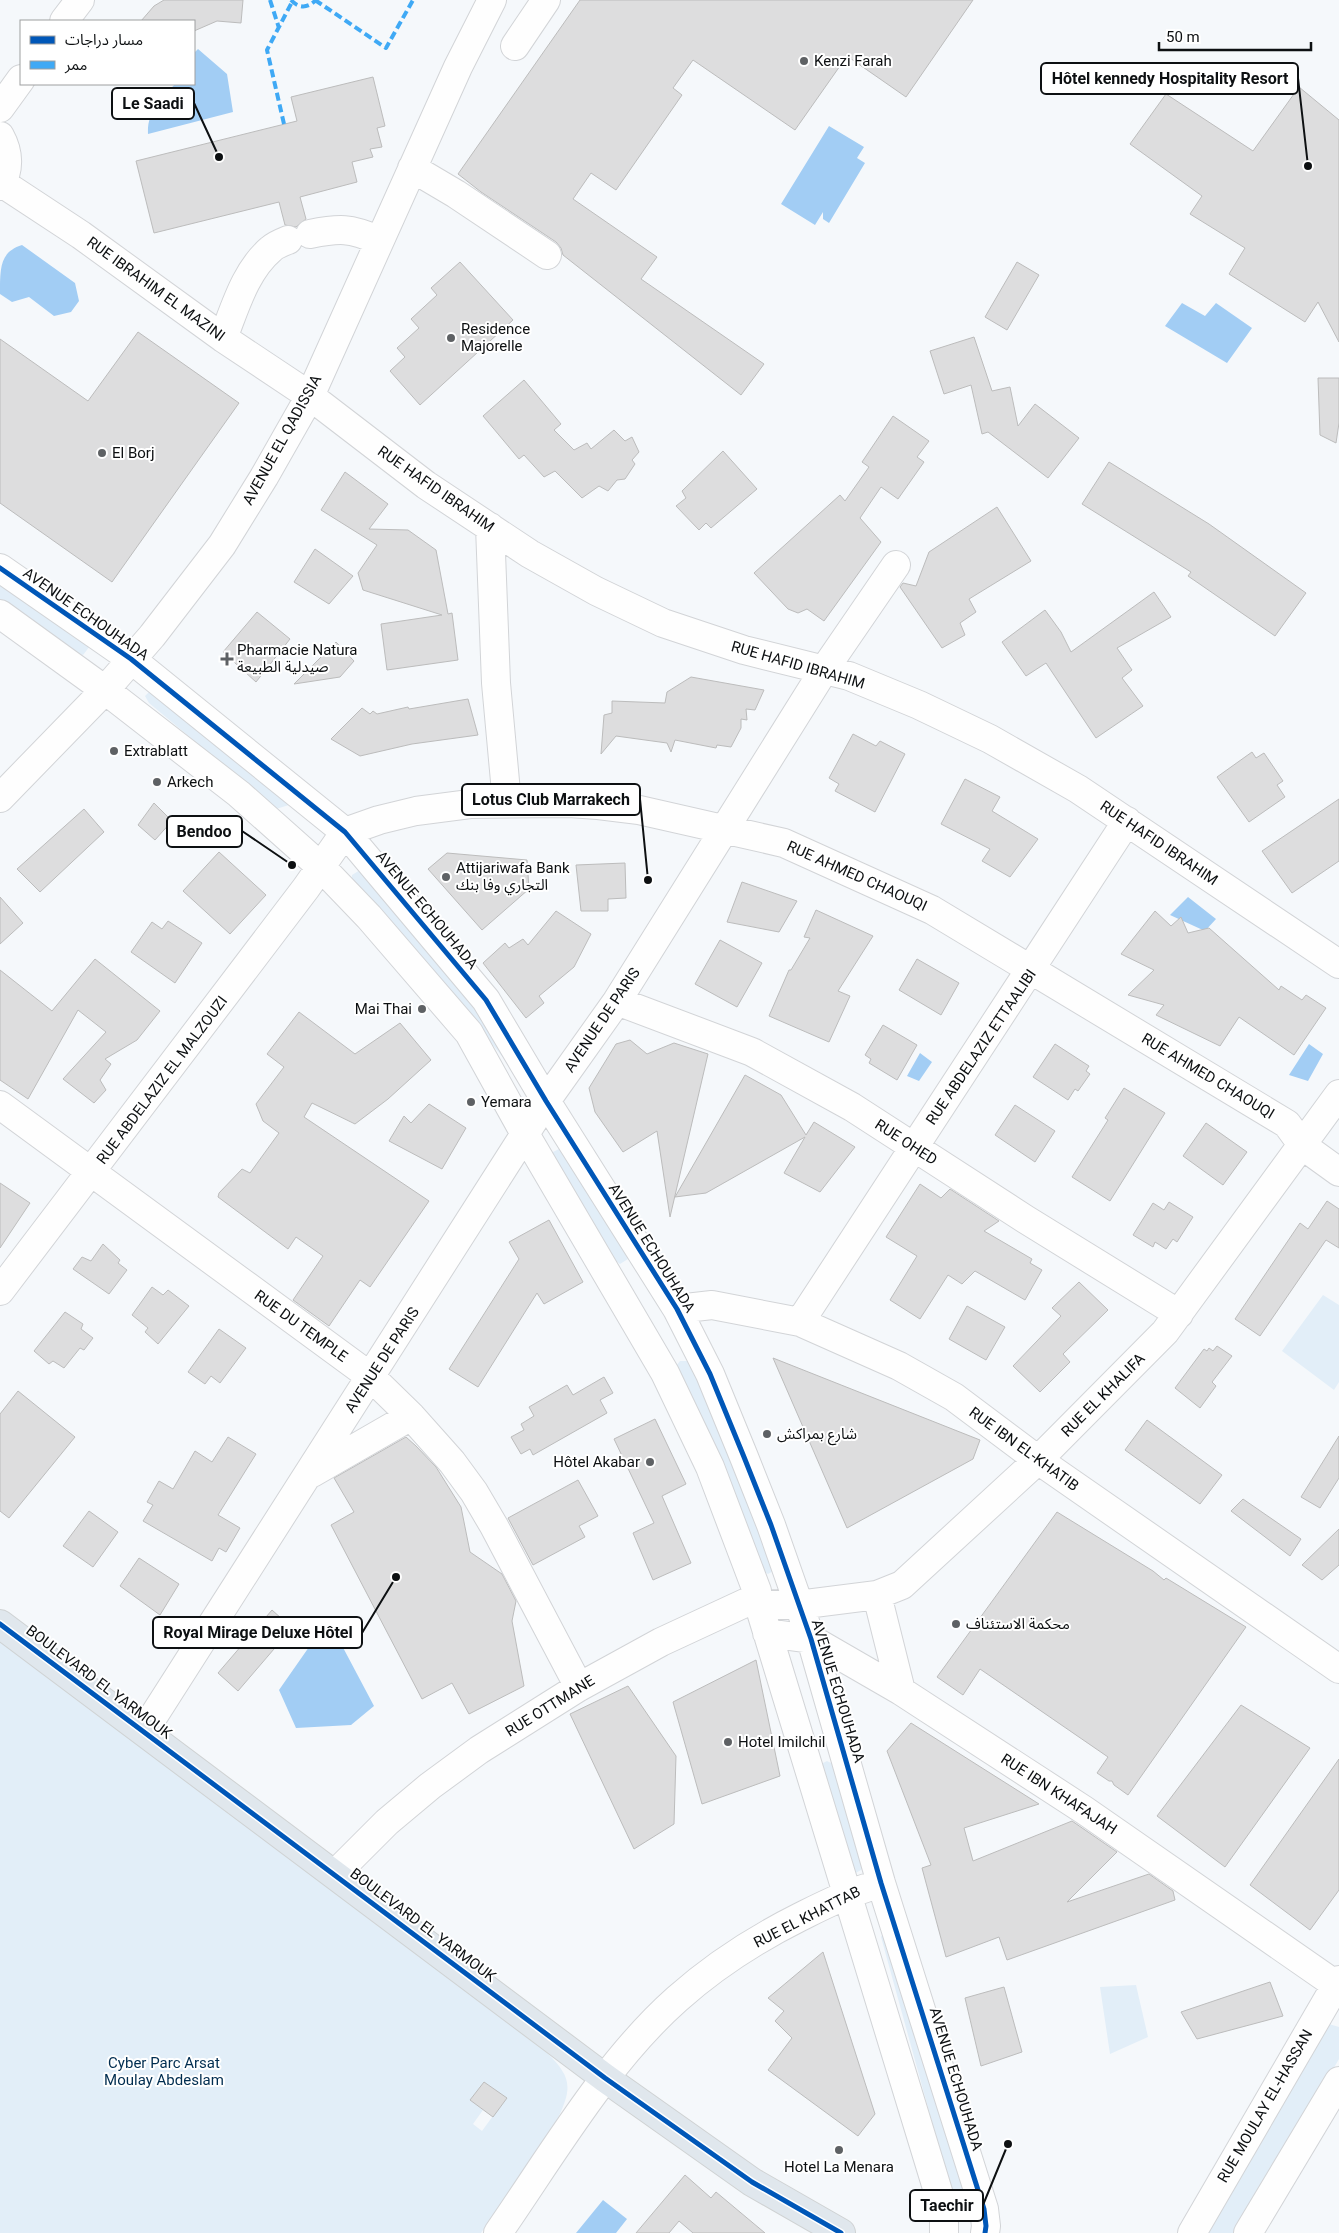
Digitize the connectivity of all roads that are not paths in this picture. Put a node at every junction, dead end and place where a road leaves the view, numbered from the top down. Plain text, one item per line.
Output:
1 (80, 0) edge
2 (492, 0) edge
3 (546, 0) edge
4 (65, 20) edge
5 (516, 46) dead end
6 (20, 80) edge
7 (0, 108) edge
8 (0, 136) edge
9 (412, 168) junction
10 (1, 185) edge
11 (378, 240) junction
12 (547, 255) dead end
13 (223, 338) junction
14 (310, 396) junction
15 (490, 527) junction
16 (896, 565) dead end
17 (0, 568) edge
18 (0, 614) edge
19 (131, 660) junction
20 (824, 670) junction
21 (105, 690) junction
22 (0, 798) edge
23 (507, 804) junction
24 (1127, 821) junction
25 (725, 829) junction
26 (345, 832) junction
27 (321, 867) junction
28 (1339, 964) edge
29 (1032, 970) junction
30 (617, 1001) junction
31 (1339, 1094) edge
32 (546, 1101) junction
33 (0, 1106) edge
34 (525, 1134) junction
35 (1303, 1146) junction
36 (914, 1148) junction
37 (1339, 1172) edge
38 (91, 1173) junction
39 (0, 1290) edge
40 (677, 1309) junction
41 (1179, 1314) junction
42 (800, 1322) junction
43 (371, 1377) junction
44 (412, 1416) junction
45 (1038, 1460) junction
46 (309, 1475) junction
47 (877, 1596) junction
48 (758, 1602) junction
49 (798, 1605) junction
50 (0, 1624) edge
51 (767, 1632) junction
52 (812, 1639) junction
53 (1339, 1669) edge
54 (579, 1687) junction
55 (902, 1692) junction
56 (144, 1731) junction
57 (335, 1874) junction
58 (881, 1882) junction
59 (848, 1893) junction
60 (1338, 1984) edge
61 (605, 2078) junction
62 (1339, 2081) edge
63 (752, 2182) junction
64 (989, 2231) edge
65 (498, 2233) edge
66 (804, 2233) edge
67 (841, 2233) edge
68 (944, 2233) edge
69 (1192, 2233) edge
70 (1248, 2233) edge

1 - 4 street
2 - 9 street, AVENUE EL QADISSIA
3 - 5 street
6 - 7 street
8 - 10 street
9 - 11 street, AVENUE EL QADISSIA
9 - 12 street
10 - 13 street, RUE IBRAHIM EL MAZINI
11 - 13 street
11 - 14 street, AVENUE EL QADISSIA
13 - 14 street, RUE IBRAHIM EL MAZINI
14 - 15 street, RUE HAFID IBRAHIM
14 - 19 street, AVENUE EL QADISSIA
15 - 20 street, RUE HAFID IBRAHIM
15 - 23 street
16 - 20 street, AVENUE DE PARIS
17 - 19 street, AVENUE ECHOUHADA
18 - 21 street
19 - 21 street, AVENUE EL QADISSIA
19 - 26 street, AVENUE ECHOUHADA
20 - 24 street, RUE HAFID IBRAHIM
20 - 25 street, AVENUE DE PARIS
21 - 22 street, AVENUE EL QADISSIA
21 - 27 street
23 - 25 street, RUE AHMED CHAOUQI
23 - 26 street, RUE AHMED CHAOUQI
24 - 28 street, RUE HAFID IBRAHIM
24 - 29 street, RUE ABDELAZIZ ETTAALIBI
25 - 29 street, RUE AHMED CHAOUQI
25 - 30 street, AVENUE DE PARIS
26 - 27 street
26 - 32 street, AVENUE ECHOUHADA
27 - 34 street
27 - 38 street, RUE ABDELAZIZ EL MALZOUZI
29 - 35 street, RUE AHMED CHAOUQI
29 - 36 street, RUE ABDELAZIZ ETTAALIBI
30 - 32 street, AVENUE DE PARIS
30 - 36 street, RUE OHED
31 - 35 street, RUE EL KHALIFA
32 - 34 street, AVENUE DE PARIS
32 - 40 street, AVENUE ECHOUHADA
33 - 38 street, RUE DU TEMPLE
34 - 43 street, AVENUE DE PARIS
34 - 48 street
35 - 37 street, RUE AHMED CHAOUQI
35 - 41 street, RUE EL KHALIFA
36 - 41 street, RUE OHED
36 - 42 street, RUE ABDELAZIZ ETTAALIBI
38 - 39 street, RUE ABDELAZIZ EL MALZOUZI
38 - 43 street, RUE DU TEMPLE
40 - 42 street, RUE IBN EL-KHATIB
40 - 49 street, AVENUE ECHOUHADA
41 - 45 street, RUE EL KHALIFA
42 - 45 street, RUE IBN EL-KHATIB
43 - 44 street, RUE DU TEMPLE
43 - 46 street, AVENUE DE PARIS
44 - 46 street, AVENUE DE PARIS
44 - 54 street, RUE DU TEMPLE
45 - 47 street, RUE EL KHALIFA
45 - 53 street, RUE IBN EL-KHATIB
46 - 56 street, AVENUE DE PARIS
47 - 49 street, RUE EL KHALIFA
47 - 55 street
48 - 49 street, RUE OTTMANE
48 - 51 street
48 - 54 street, RUE OTTMANE
49 - 52 street, AVENUE ECHOUHADA
50 - 56 main road, BOULEVARD EL YARMOUK
51 - 52 street, RUE IBN KHAFAJAH
51 - 59 street
52 - 55 street, RUE IBN KHAFAJAH
52 - 58 street, AVENUE ECHOUHADA
54 - 57 street, RUE OTTMANE
55 - 60 street, RUE IBN KHAFAJAH
56 - 57 main road, BOULEVARD EL YARMOUK
57 - 61 main road, BOULEVARD EL YARMOUK
58 - 59 street, RUE EL KHATTAB
58 - 64 street, AVENUE ECHOUHADA
59 - 61 street, RUE EL KHATTAB
59 - 68 street
60 - 69 street, RUE MOULAY EL-HASSAN
61 - 63 main road, BOULEVARD EL YARMOUK
61 - 65 street, RUE EL KHATTAB
62 - 70 street
63 - 66 main road, BOULEVARD EL YARMOUK
63 - 67 main road, BOULEVARD EL YARMOUK

